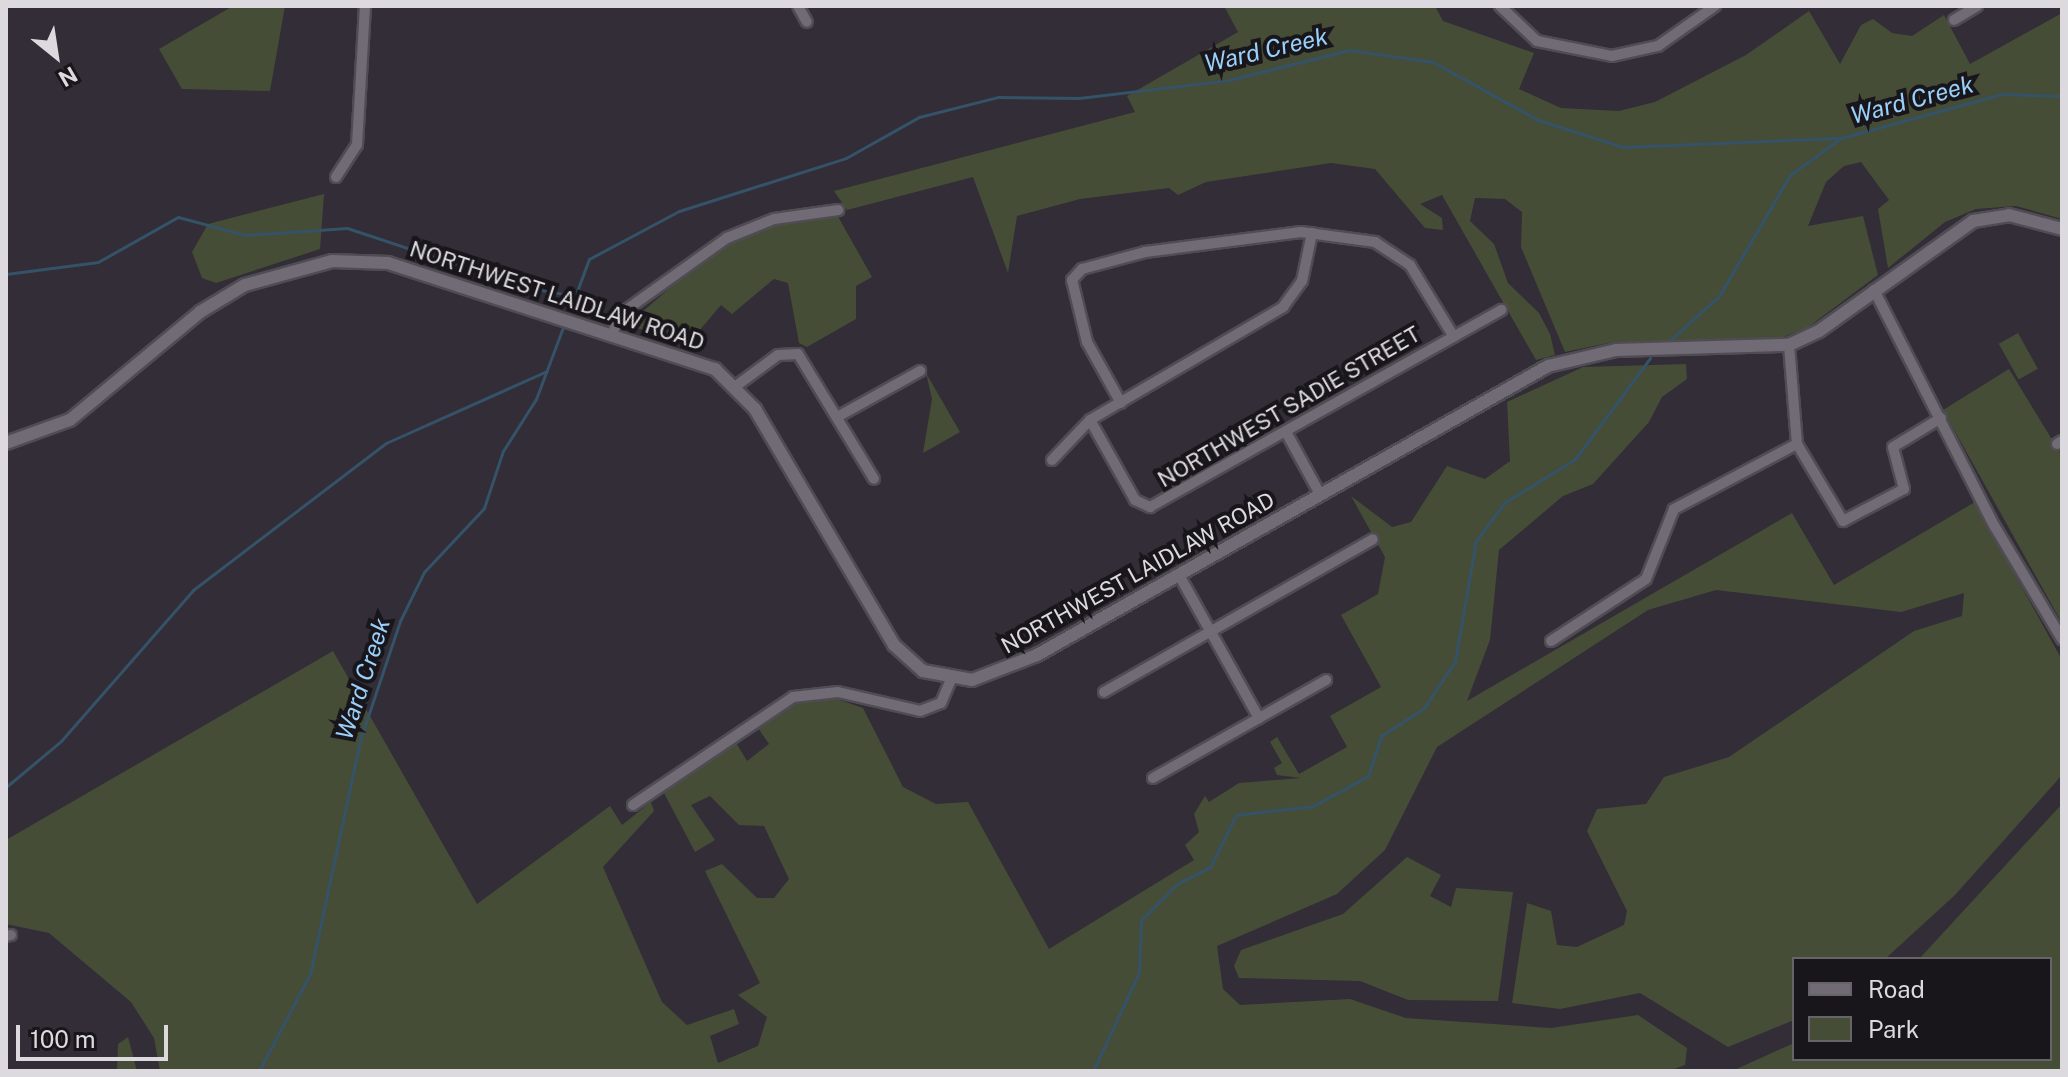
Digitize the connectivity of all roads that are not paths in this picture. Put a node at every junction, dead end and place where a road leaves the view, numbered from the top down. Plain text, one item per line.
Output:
1 (365, 6) edge
2 (798, 6) edge
3 (1500, 6) edge
4 (1715, 6) edge
5 (1970, 8) edge
6 (1954, 20) dead end
7 (807, 22) dead end
8 (336, 177) dead end
9 (838, 210) dead end
10 (2062, 229) edge
11 (1312, 233) junction
12 (1874, 290) junction
13 (1501, 310) dead end
14 (613, 333) junction
15 (1454, 337) junction
16 (1789, 345) junction
17 (920, 371) dead end
18 (736, 386) junction
19 (1121, 403) junction
20 (839, 416) junction
21 (1941, 418) junction
22 (1090, 420) junction
23 (1286, 432) junction
24 (6, 443) edge
25 (1797, 444) junction
26 (1052, 460) dead end
27 (874, 479) dead end
28 (1320, 494) junction
29 (1373, 539) dead end
30 (1179, 575) junction
31 (1210, 632) junction
32 (2062, 639) edge
33 (1551, 641) dead end
34 (951, 680) junction
35 (1326, 680) dead end
36 (1104, 692) dead end
37 (1259, 718) junction
38 (1153, 778) dead end
39 (633, 805) dead end

1 - 8 street
2 - 7 street
3 - 4 street
5 - 6 street
9 - 14 street
10 - 12 street
11 - 15 street
11 - 19 street
11 - 19 street
12 - 16 street
12 - 21 street
13 - 15 street, NORTHWEST SADIE STREET
14 - 18 street, NORTHWEST LAIDLAW ROAD
14 - 24 street, NORTHWEST LAIDLAW ROAD
15 - 23 street, NORTHWEST SADIE STREET
16 - 25 street
16 - 28 street, NORTHWEST LAIDLAW ROAD
17 - 20 street
18 - 20 street
18 - 34 street, NORTHWEST LAIDLAW ROAD
19 - 22 street
20 - 27 street
21 - 25 street
21 - 32 street
22 - 23 street, NORTHWEST SADIE STREET
22 - 26 street
23 - 28 street
25 - 33 street
28 - 30 street, NORTHWEST LAIDLAW ROAD
29 - 31 street
30 - 31 street
30 - 34 street, NORTHWEST LAIDLAW ROAD
31 - 36 street
31 - 37 street
34 - 39 street
35 - 37 street
37 - 38 street

